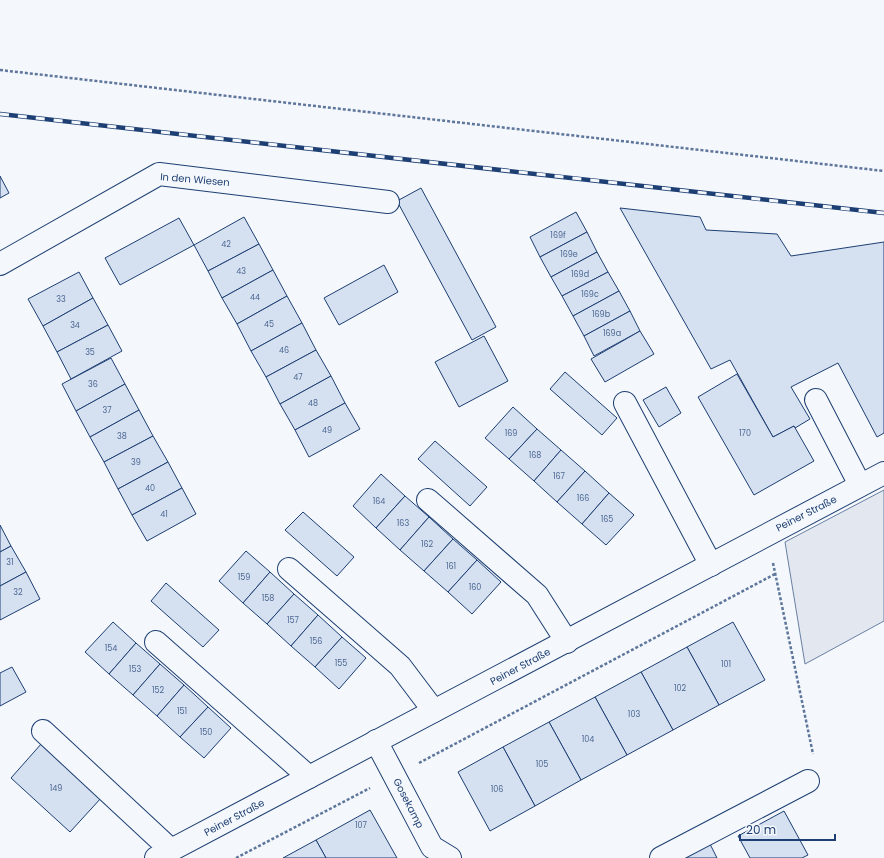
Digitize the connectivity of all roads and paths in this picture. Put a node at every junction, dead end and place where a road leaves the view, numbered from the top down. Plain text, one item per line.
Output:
1 (0, 70) edge
2 (884, 171) edge
3 (388, 202) dead end
4 (0, 264) edge
5 (816, 400) dead end
6 (625, 403) dead end
7 (884, 473) edge
8 (860, 486) junction
9 (428, 500) dead end
10 (768, 533) junction
11 (710, 565) junction
12 (289, 568) dead end
13 (775, 574) junction
14 (156, 642) dead end
15 (567, 642) junction
16 (434, 711) junction
17 (43, 731) dead end
18 (376, 741) junction
19 (395, 776) junction
20 (309, 777) junction
21 (808, 781) joint
22 (164, 854) edge
23 (236, 858) edge
24 (450, 858) edge
25 (661, 858) edge

1 - 2 path
3 - 4 main road, In den Wiesen
5 - 8 main road
6 - 11 main road
7 - 8 main road, Peiner Straße
8 - 10 main road, Peiner Straße
9 - 15 main road
10 - 11 main road, Peiner Straße
10 - 13 path
11 - 15 main road, Peiner Straße
12 - 16 main road
13 - 19 path
13 - 21 path
14 - 20 main road
15 - 16 main road, Peiner Straße
16 - 18 main road, Peiner Straße
17 - 22 main road
18 - 19 main road, Gosekamp
18 - 20 main road, Peiner Straße
19 - 23 path
19 - 24 main road, Gosekamp
20 - 22 main road, Peiner Straße
21 - 25 main road

